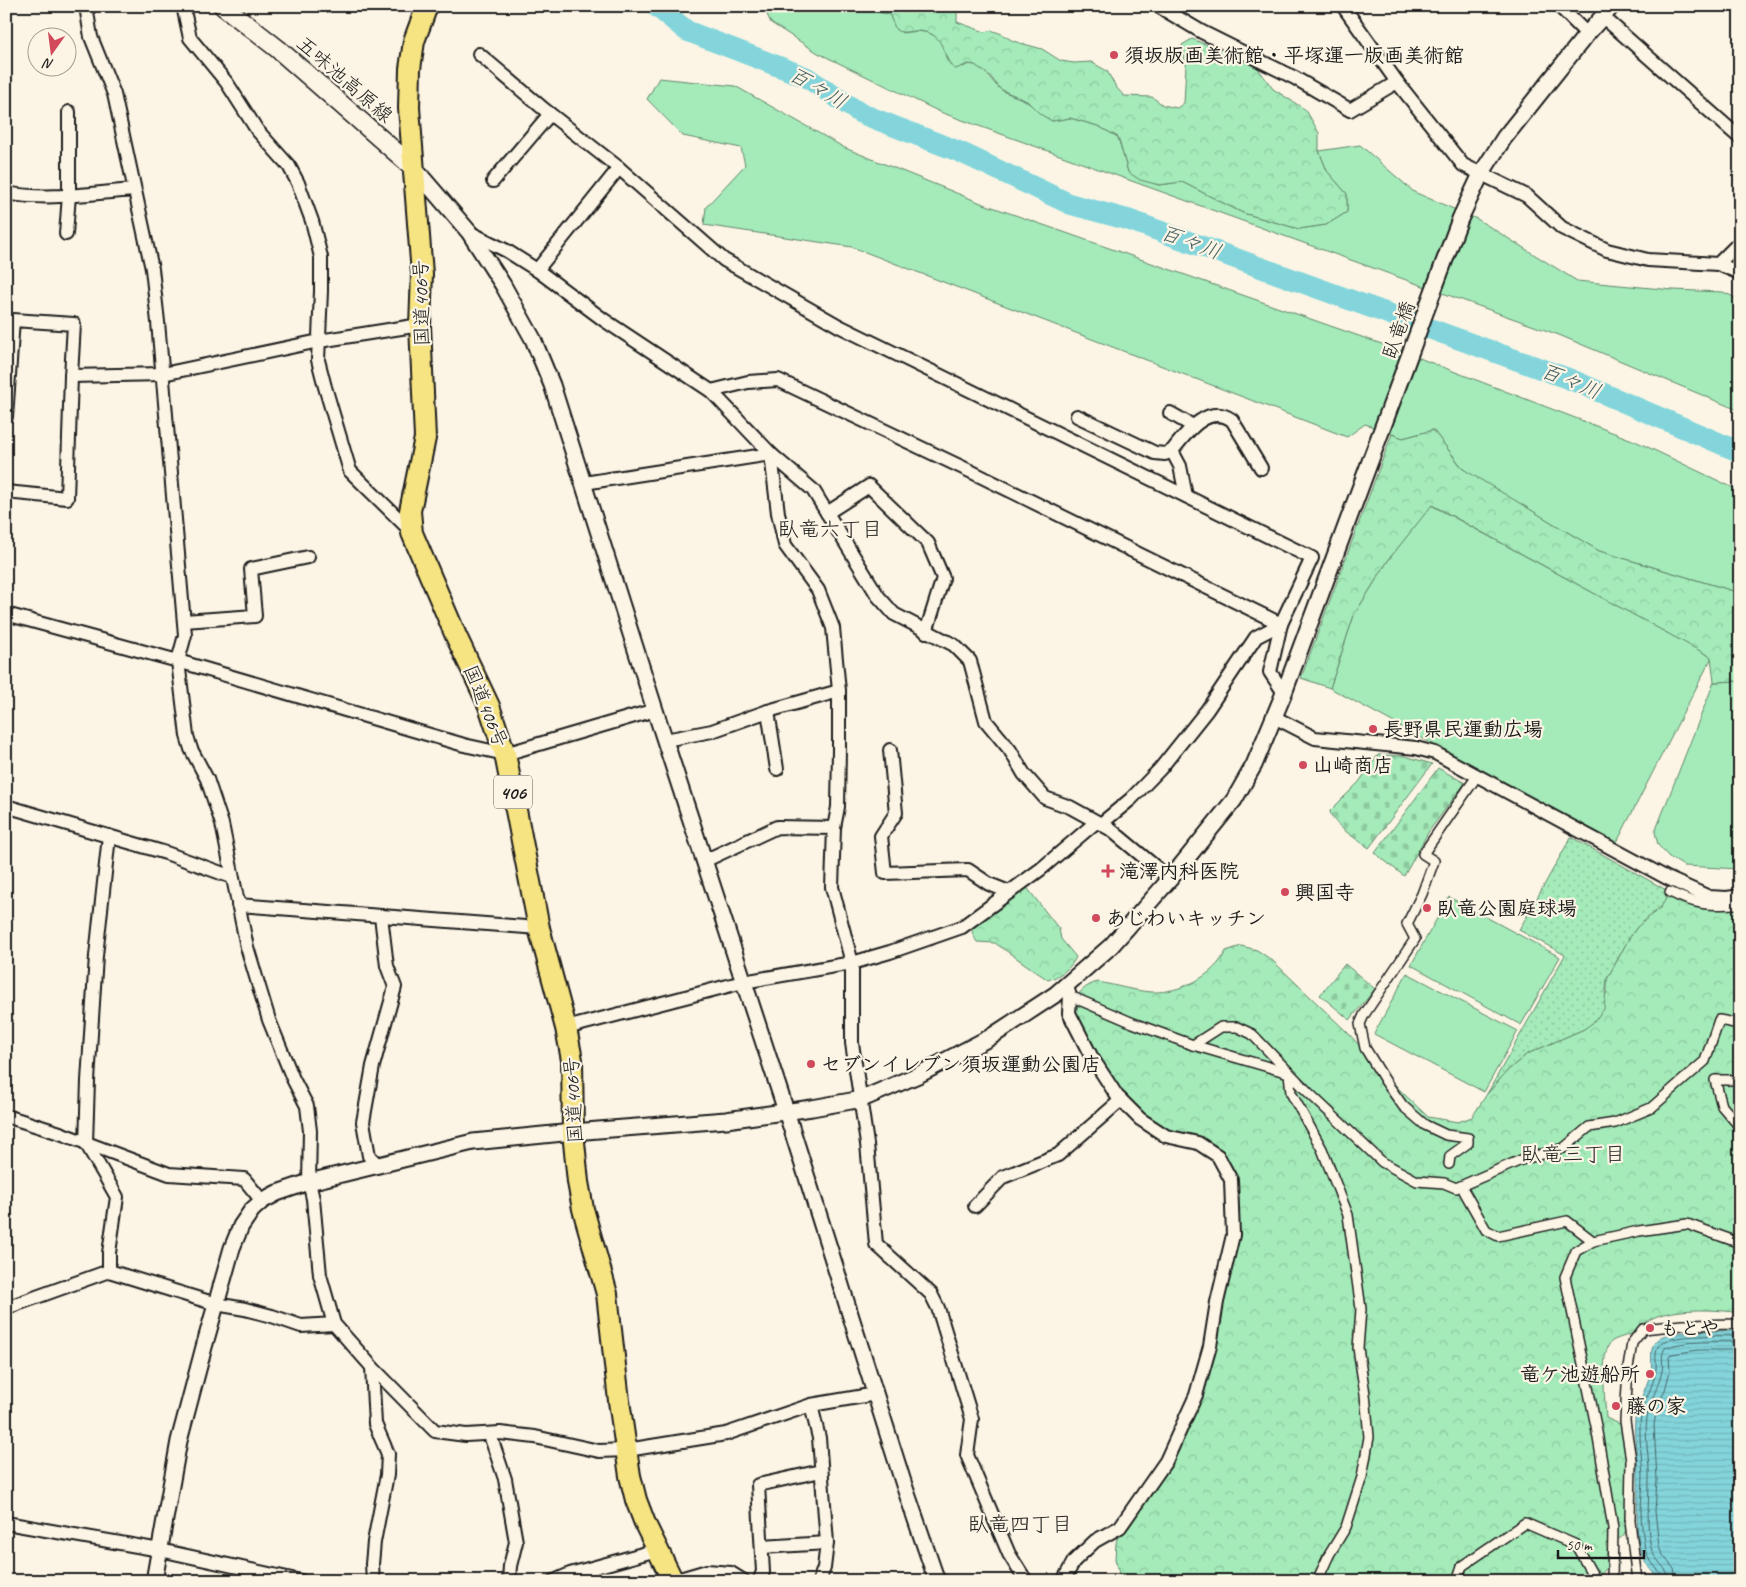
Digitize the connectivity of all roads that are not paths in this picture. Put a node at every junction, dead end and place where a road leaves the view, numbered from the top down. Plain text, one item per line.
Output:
1 (86, 6) edge
2 (183, 6) edge
3 (223, 6) edge
4 (427, 6) edge
5 (1158, 6) edge
6 (1343, 6) edge
7 (1560, 6) edge
8 (1607, 11) edge
9 (1587, 34) junction
10 (479, 54) dead end
11 (1396, 82) junction
12 (69, 112) dead end
13 (550, 114) junction
14 (1740, 138) edge
15 (414, 168) junction
16 (619, 168) junction
17 (1481, 174) junction
18 (493, 181) dead end
19 (134, 190) junction
20 (6, 193) edge
21 (69, 195) junction
22 (469, 232) junction
23 (66, 234) dead end
24 (1740, 242) edge
25 (1718, 264) junction
26 (537, 270) junction
27 (1740, 273) edge
28 (420, 325) junction
29 (319, 341) junction
30 (163, 374) junction
31 (71, 376) junction
32 (711, 392) junction
33 (1170, 413) dead end
34 (1077, 416) dead end
35 (6, 417) edge
36 (1193, 426) junction
37 (1172, 451) junction
38 (771, 454) junction
39 (1261, 468) dead end
40 (584, 483) junction
41 (6, 492) edge
42 (1186, 496) junction
43 (828, 513) junction
44 (412, 533) junction
45 (308, 557) dead end
46 (6, 614) edge
47 (184, 621) junction
48 (1281, 624) junction
49 (926, 632) junction
50 (178, 660) junction
51 (839, 691) junction
52 (1284, 693) junction
53 (655, 710) junction
54 (768, 711) junction
55 (1274, 717) junction
56 (665, 740) junction
57 (890, 750) dead end
58 (505, 754) junction
59 (777, 769) dead end
60 (1477, 776) junction
61 (6, 806) edge
62 (1095, 823) junction
63 (834, 828) junction
64 (109, 836) junction
65 (704, 862) junction
66 (232, 877) junction
67 (1170, 879) junction
68 (1009, 892) junction
69 (1670, 892) dead end
70 (1740, 896) edge
71 (1740, 904) edge
72 (238, 905) junction
73 (381, 916) junction
74 (539, 928) junction
75 (852, 962) junction
76 (743, 982) junction
77 (1068, 990) junction
78 (1740, 1024) edge
79 (566, 1028) junction
80 (1193, 1045) junction
81 (1289, 1073) junction
82 (1740, 1080) edge
83 (862, 1099) junction
84 (1121, 1100) junction
85 (786, 1111) junction
86 (6, 1116) edge
87 (1740, 1127) edge
88 (573, 1132) junction
89 (86, 1143) junction
90 (377, 1164) junction
91 (1449, 1164) dead end
92 (309, 1182) junction
93 (1460, 1189) junction
94 (262, 1201) junction
95 (976, 1206) dead end
96 (1593, 1240) junction
97 (1740, 1243) edge
98 (109, 1272) junction
99 (216, 1304) junction
100 (6, 1308) edge
101 (334, 1324) junction
102 (1740, 1324) edge
103 (372, 1367) junction
104 (876, 1394) junction
105 (811, 1405) junction
106 (490, 1434) junction
107 (627, 1450) junction
108 (821, 1471) junction
109 (6, 1523) edge
110 (826, 1543) junction
111 (762, 1547) junction
112 (160, 1550) junction
113 (657, 1550) junction
114 (154, 1581) edge
115 (301, 1581) edge
116 (373, 1581) edge
117 (509, 1581) edge
118 (554, 1581) edge
119 (672, 1581) edge
120 (744, 1581) edge
121 (759, 1581) edge
122 (819, 1581) edge
123 (937, 1581) edge
124 (1026, 1581) edge
125 (1064, 1581) edge
126 (1317, 1581) edge
127 (1456, 1581) edge
128 (1596, 1581) edge
129 (1612, 1581) edge
130 (1637, 1581) edge

1 - 19 street
2 - 29 street
3 - 15 main road, 五味池高原線
4 - 15 highway, 国道406号 / 406
5 - 11 street
6 - 11 street
7 - 9 street
8 - 9 street, 臥竜橋
8 - 14 street
9 - 17 street, 臥竜橋
10 - 13 street
11 - 17 street
12 - 21 street
13 - 16 street
13 - 18 street
15 - 22 street
15 - 28 highway, 国道406号 / 406
16 - 26 street
16 - 42 street
17 - 25 street
17 - 52 street, 臥竜橋
19 - 21 street
19 - 30 street
20 - 21 street
21 - 23 street
22 - 26 street
22 - 40 street
24 - 25 street
25 - 27 street
26 - 32 street
28 - 29 street
28 - 44 highway, 国道406号 / 406
29 - 30 street
29 - 44 street
30 - 31 street
30 - 47 street
31 - 35 street
31 - 41 street
32 - 38 street
32 - 48 street
33 - 36 street
34 - 37 street
36 - 37 street
36 - 39 street
37 - 42 street
38 - 40 street
38 - 43 street
38 - 51 street
40 - 53 street
42 - 48 street
43 - 49 street
43 - 49 street
44 - 58 highway, 国道406号 / 406
45 - 47 street
46 - 50 street
47 - 50 street
48 - 52 street
48 - 62 street
49 - 62 street
50 - 58 street
50 - 66 street
51 - 54 street
51 - 63 street
52 - 55 street, 臥竜橋
53 - 56 street
53 - 58 street
54 - 56 street
54 - 59 street
55 - 60 street
55 - 67 street, 臥竜橋
56 - 65 street
57 - 68 street
58 - 74 highway, 国道406号 / 406
60 - 70 street
60 - 91 street
61 - 64 street
62 - 67 street
62 - 68 street
63 - 65 street
63 - 75 street
64 - 66 street
64 - 89 street
65 - 76 street
66 - 72 street
67 - 77 street, 臥竜橋
68 - 75 street
69 - 71 street
72 - 73 street
72 - 92 street
73 - 74 street
73 - 90 street
74 - 79 highway, 国道406号 / 406
75 - 76 street
75 - 83 street
76 - 79 street
76 - 85 street
77 - 80 street
77 - 83 street, 臥竜橋
77 - 84 street
78 - 93 street
79 - 88 highway, 国道406号 / 406
80 - 81 street
80 - 81 street
81 - 93 street
81 - 126 street
82 - 87 street
83 - 85 street, 臥竜橋
83 - 124 street
84 - 95 street
84 - 125 street
85 - 88 street, 臥竜橋
85 - 104 street
86 - 89 street
88 - 90 street, 臥竜橋
88 - 107 highway, 国道406号 / 406
89 - 94 street
89 - 98 street
90 - 92 street, 臥竜橋
92 - 94 street, 臥竜橋
92 - 101 street
93 - 96 street
94 - 99 street
96 - 97 street
96 - 129 street
98 - 99 street
98 - 100 street
99 - 101 street
99 - 112 street
101 - 103 street
102 - 130 street
103 - 106 street
103 - 116 street
104 - 105 street
104 - 123 street
105 - 107 street
105 - 108 street
106 - 107 street
106 - 117 street
107 - 113 highway, 国道406号 / 406
108 - 110 street
108 - 111 street
109 - 112 street
110 - 111 street
110 - 122 street
111 - 121 street
112 - 114 street
112 - 115 street
113 - 118 street
113 - 119 highway, 国道406号 / 406
119 - 120 street
127 - 128 street

